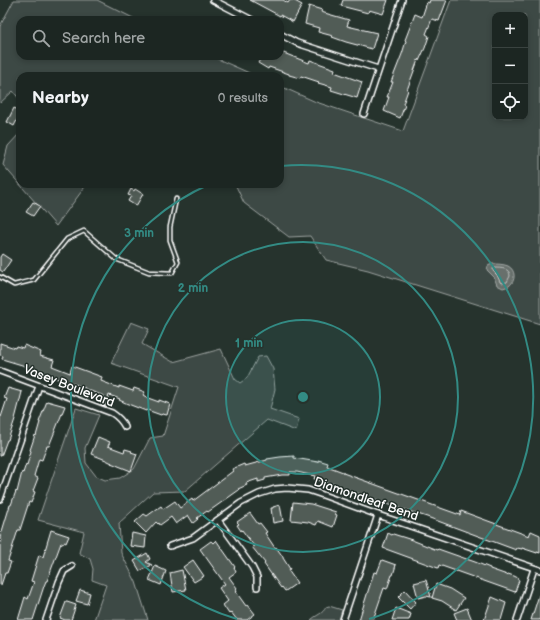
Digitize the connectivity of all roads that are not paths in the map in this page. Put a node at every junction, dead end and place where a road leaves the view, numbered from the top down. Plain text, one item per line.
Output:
1 (213, 0) edge
2 (402, 0) edge
3 (244, 16) edge
4 (284, 36) edge
5 (378, 69) junction
6 (364, 114) dead end
7 (176, 199) dead end
8 (0, 277) edge
9 (0, 371) edge
10 (39, 386) junction
11 (125, 428) dead end
12 (0, 500) edge
13 (378, 515) junction
14 (218, 520) junction
15 (170, 546) dead end
16 (72, 566) dead end
17 (537, 569) edge
18 (257, 587) dead end
19 (46, 620) edge
20 (343, 620) edge
21 (517, 620) edge

1 - 3 street
2 - 5 street
4 - 5 street
5 - 6 street
7 - 8 lane
9 - 10 street, Vasey Boulevard
10 - 11 street, Vasey Boulevard
10 - 12 street
13 - 14 street, Diamondleaf Bend
13 - 17 street, Diamondleaf Bend
13 - 20 street
14 - 15 street, Diamondleaf Bend
14 - 18 street
16 - 19 street
17 - 21 street

